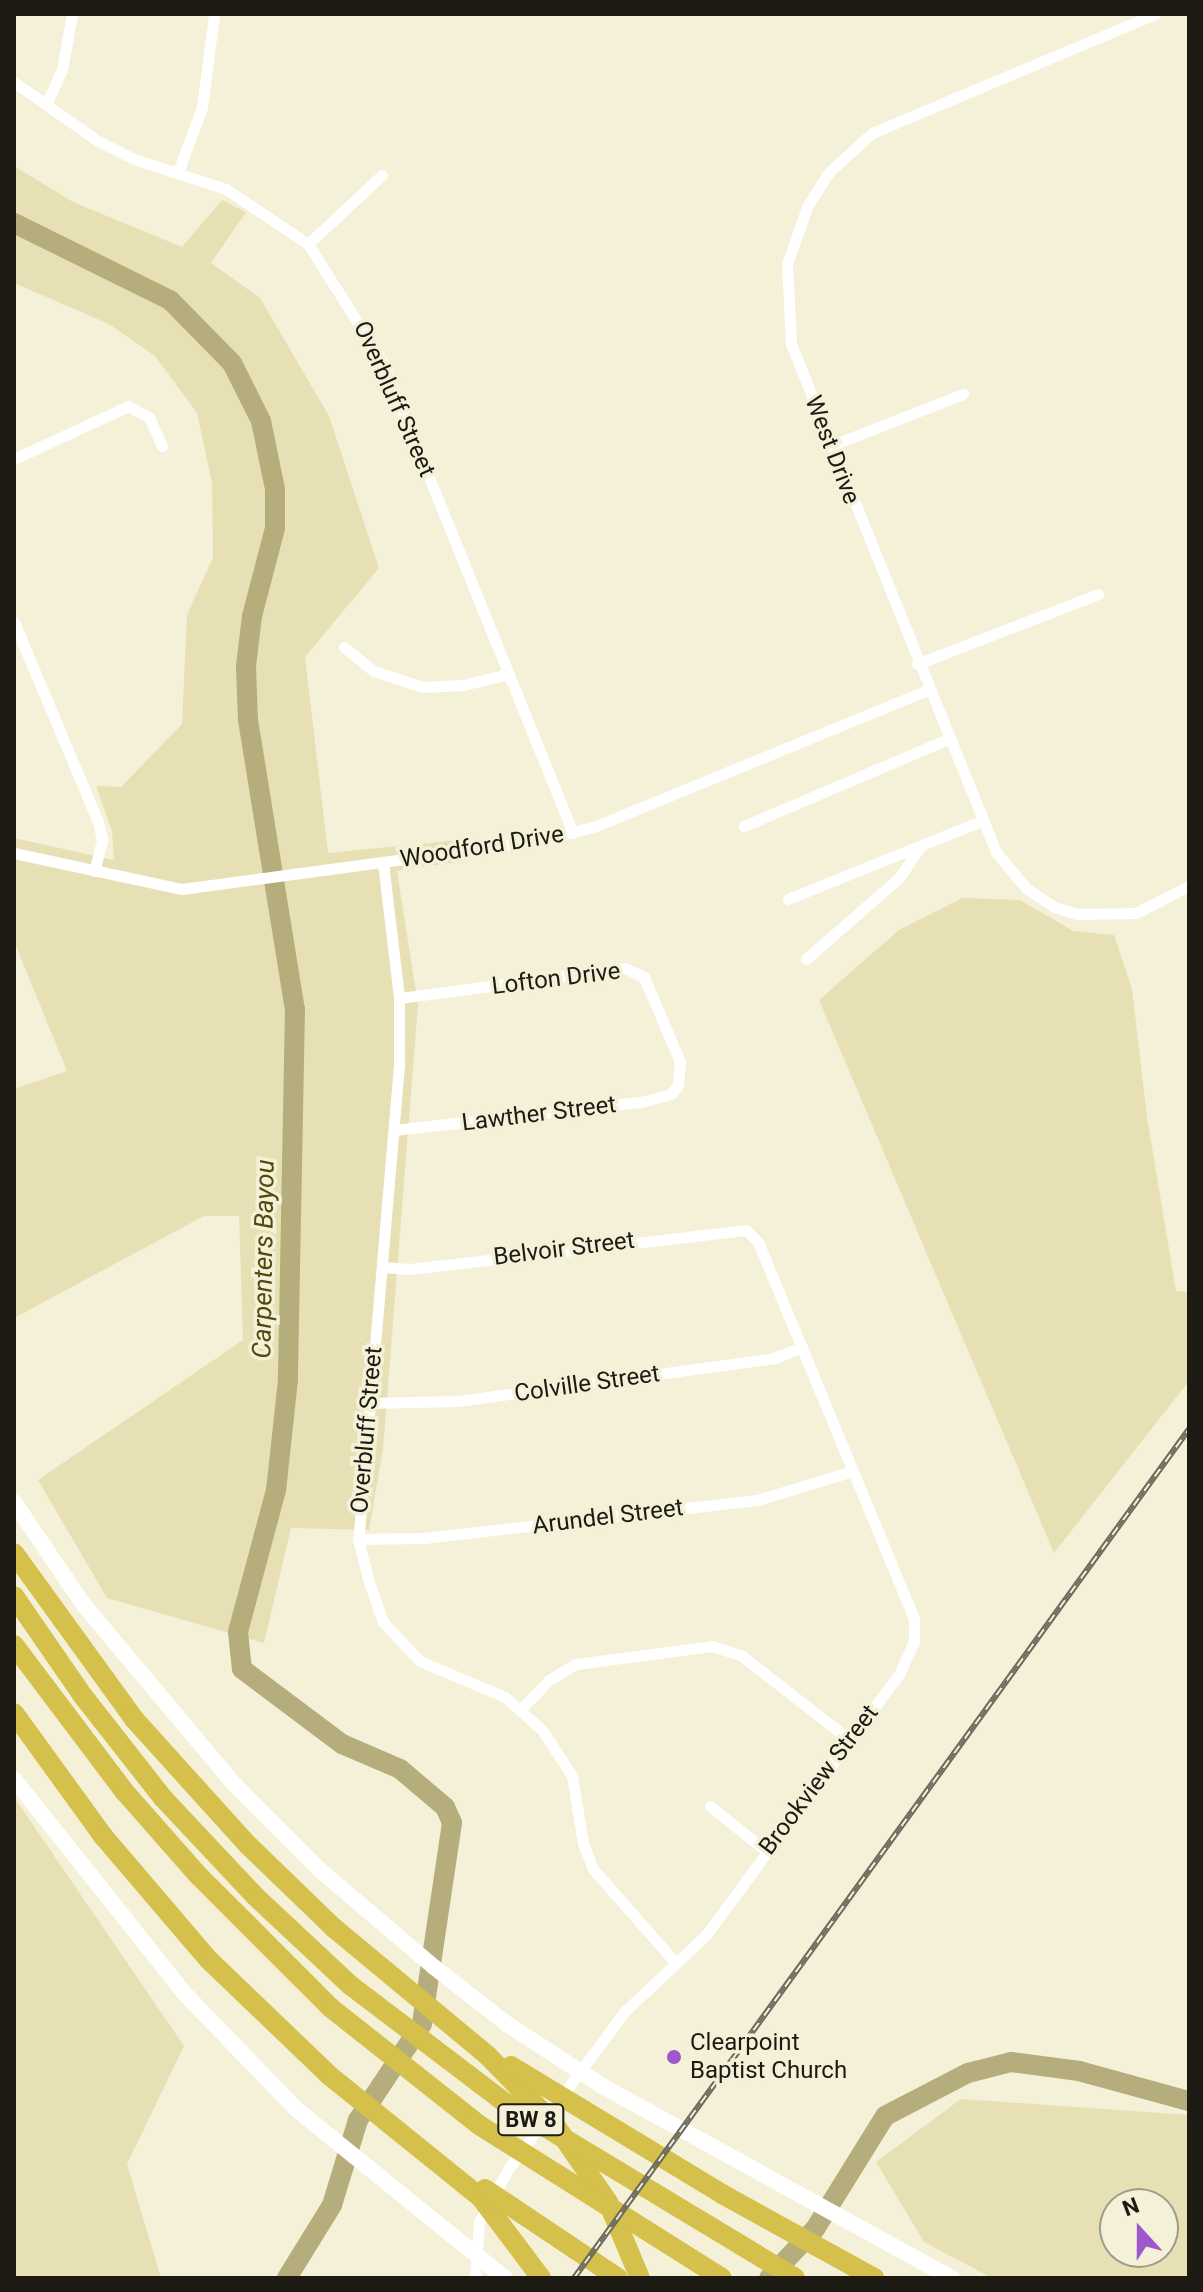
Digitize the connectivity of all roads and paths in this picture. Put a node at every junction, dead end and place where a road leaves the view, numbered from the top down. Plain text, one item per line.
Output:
1 (72, 14) edge
2 (214, 14) edge
3 (1155, 14) edge
4 (14, 82) edge
5 (46, 104) junction
6 (178, 172) junction
7 (382, 175) dead end
8 (308, 244) junction
9 (963, 394) dead end
10 (162, 446) dead end
11 (830, 446) junction
12 (14, 459) edge
13 (1098, 594) dead end
14 (14, 622) edge
15 (344, 647) dead end
16 (917, 664) junction
17 (508, 674) junction
18 (928, 690) junction
19 (948, 739) junction
20 (981, 821) junction
21 (744, 826) dead end
22 (573, 833) junction
23 (920, 846) junction
24 (14, 853) edge
25 (383, 863) junction
26 (94, 871) junction
27 (1189, 886) edge
28 (788, 899) dead end
29 (806, 959) dead end
30 (399, 998) junction
31 (678, 1085) joint
32 (394, 1130) junction
33 (746, 1230) joint
34 (382, 1267) junction
35 (802, 1347) junction
36 (369, 1403) junction
37 (853, 1471) junction
38 (14, 1502) edge
39 (358, 1539) junction
40 (14, 1553) edge
41 (14, 1596) edge
42 (14, 1645) edge
43 (521, 1709) junction
44 (14, 1713) edge
45 (850, 1740) junction
46 (14, 1779) edge
47 (710, 1806) dead end
48 (765, 1850) junction
49 (674, 1961) junction
50 (470, 2039) junction
51 (415, 2143) junction
52 (475, 2278) edge
53 (505, 2278) edge
54 (541, 2278) edge
55 (618, 2278) edge
56 (640, 2278) edge
57 (722, 2278) edge
58 (795, 2278) edge
59 (874, 2278) edge
60 (952, 2278) edge

1 - 5 street
2 - 6 street
3 - 11 street, West Drive
4 - 5 street, Overbluff Street
5 - 6 street, Overbluff Street
6 - 8 street, Overbluff Street
7 - 8 street
8 - 17 street, Overbluff Street
9 - 11 street
10 - 12 street
11 - 16 street, West Drive
13 - 16 street
14 - 26 street
15 - 17 street
16 - 18 street, West Drive
17 - 22 street, Overbluff Street
18 - 19 street, West Drive
18 - 22 street, Woodford Drive
19 - 20 street, West Drive
19 - 21 street
20 - 23 street
20 - 27 street, West Drive
22 - 25 street, Woodford Drive
23 - 28 street
23 - 29 street
24 - 26 street, Woodford Drive
25 - 26 street, Woodford Drive
25 - 30 street, Overbluff Street
30 - 31 street, Lofton Drive
30 - 32 street, Overbluff Street
31 - 32 street, Lawther Street
32 - 34 street, Overbluff Street
33 - 34 street, Belvoir Street
33 - 35 street, Brookview Street
34 - 36 street, Overbluff Street
35 - 36 street, Colville Street
35 - 37 street, Brookview Street
36 - 39 street, Overbluff Street
37 - 39 street, Arundel Street
37 - 45 street, Brookview Street
38 - 60 main road, BW 8
39 - 43 street, Overbluff Street
40 - 50 highway
41 - 58 highway, BW 8
42 - 57 highway, BW 8
43 - 45 street
43 - 49 street, Overbluff Street
44 - 51 highway
45 - 48 street, Brookview Street
46 - 53 main road
47 - 48 street
48 - 49 street, Brookview Street
49 - 52 street, Brookview Street
50 - 56 highway
50 - 59 highway
51 - 54 highway
51 - 55 highway

